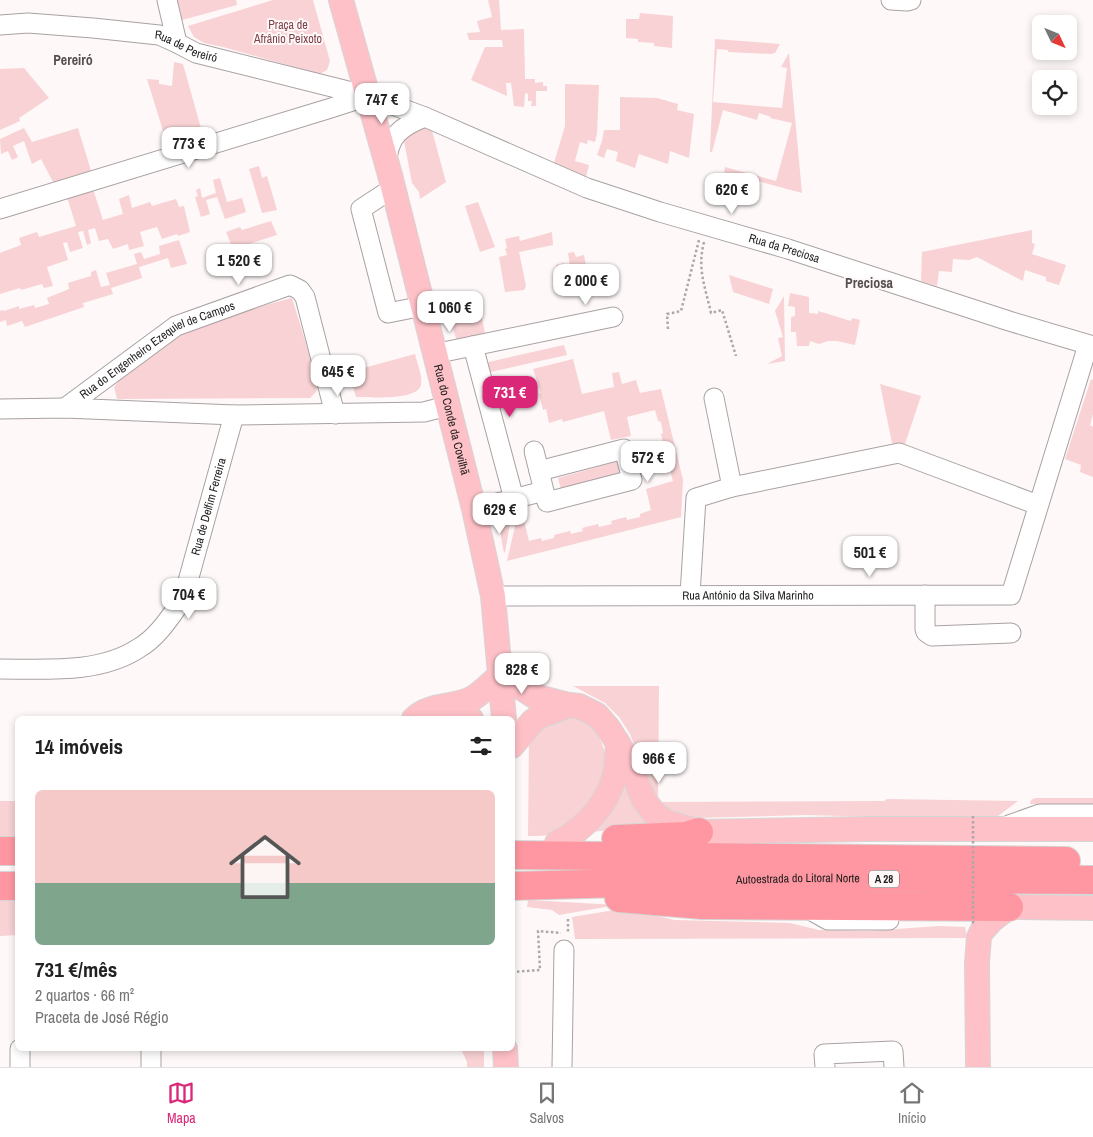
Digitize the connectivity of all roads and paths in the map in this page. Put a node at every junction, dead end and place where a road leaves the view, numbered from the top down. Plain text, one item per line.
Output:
1 (167, 0) edge
2 (340, 0) edge
3 (0, 25) edge
4 (177, 42) junction
5 (368, 96) junction
6 (425, 116) junction
7 (390, 177) junction
8 (0, 209) edge
9 (706, 225) junction
10 (422, 306) junction
11 (612, 317) dead end
12 (668, 329) dead end
13 (1091, 345) edge
14 (474, 346) junction
15 (434, 354) junction
16 (736, 356) dead end
17 (714, 398) dead end
18 (447, 406) junction
19 (65, 408) junction
20 (0, 409) edge
21 (234, 414) junction
22 (335, 414) junction
23 (534, 451) dead end
24 (539, 471) junction
25 (732, 487) junction
26 (544, 491) junction
27 (514, 499) junction
28 (1038, 505) junction
29 (474, 509) junction
30 (690, 595) junction
31 (925, 595) junction
32 (493, 596) junction
33 (1011, 633) dead end
34 (0, 669) edge
35 (501, 675) junction
36 (569, 705) junction
37 (422, 714) edge
38 (466, 716) edge
39 (504, 716) edge
40 (515, 742) edge
41 (618, 743) junction
42 (1093, 814) edge
43 (973, 816) dead end
44 (1005, 822) junction
45 (1093, 829) edge
46 (699, 832) junction
47 (515, 842) edge
48 (557, 843) junction
49 (0, 851) edge
50 (15, 851) edge
51 (515, 855) edge
52 (1093, 861) edge
53 (1093, 880) edge
54 (564, 885) junction
55 (0, 886) edge
56 (15, 886) edge
57 (515, 886) edge
58 (1010, 907) junction
59 (1093, 908) edge
60 (568, 919) dead end
61 (973, 924) dead end
62 (564, 950) dead end
63 (515, 972) edge
64 (20, 1051) edge
65 (151, 1051) edge
66 (506, 1051) edge
67 (20, 1067) edge
68 (151, 1067) edge
69 (506, 1067) edge
70 (562, 1067) edge
71 (825, 1067) edge
72 (894, 1067) edge
73 (978, 1067) edge

1 - 4 street
2 - 5 main road, Rua do Conde da Covilhã
3 - 4 street, Rua de Pereiró
4 - 5 street, Rua de Pereiró
5 - 6 street, Rua da Preciosa
5 - 7 main road, Rua do Conde da Covilhã
5 - 8 street
6 - 7 street
6 - 9 street, Rua da Preciosa
7 - 10 main road, Rua do Conde da Covilhã
7 - 10 street
9 - 12 path
9 - 13 street, Rua da Preciosa
9 - 16 path
10 - 15 main road, Rua do Conde da Covilhã
11 - 14 street
13 - 28 street, Rua António da Silva Marinho
14 - 15 street
14 - 27 street
15 - 18 main road, Rua do Conde da Covilhã
17 - 25 street
18 - 22 street, Rua do Engenheiro Ezequiel de Campos
18 - 29 main road, Rua do Conde da Covilhã
19 - 20 street, Rua do Engenheiro Ezequiel de Campos
19 - 21 street, Rua do Engenheiro Ezequiel de Campos
19 - 22 street, Rua do Engenheiro Ezequiel de Campos
21 - 22 street, Rua do Engenheiro Ezequiel de Campos
21 - 34 street, Rua de Delfim Ferreira
23 - 24 street
24 - 26 street
24 - 26 street
25 - 28 street
25 - 30 street
26 - 27 street
27 - 29 street
28 - 31 street, Rua António da Silva Marinho
29 - 32 main road, Rua do Conde da Covilhã
30 - 31 street, Rua António da Silva Marinho
30 - 32 street, Rua António da Silva Marinho
31 - 33 street
32 - 35 main road, Rua do Conde da Covilhã
35 - 36 main road
35 - 37 main road
35 - 39 main road, Rua do Conde da Covilhã
36 - 40 main road
36 - 41 main road
37 - 38 main road
41 - 46 main road
41 - 48 main road
42 - 44 street
43 - 61 path, bridge
44 - 45 main road
44 - 46 main road
46 - 48 highway
47 - 48 highway
49 - 50 highway
51 - 52 highway, Autoestrada do Litoral Norte / A 28
53 - 54 highway, Autoestrada do Litoral Norte / A 28
54 - 57 highway, A 28
54 - 58 highway
55 - 56 highway
58 - 59 main road
58 - 73 main road
60 - 63 path
62 - 70 street
64 - 67 street
65 - 68 street
66 - 69 main road
71 - 72 street

